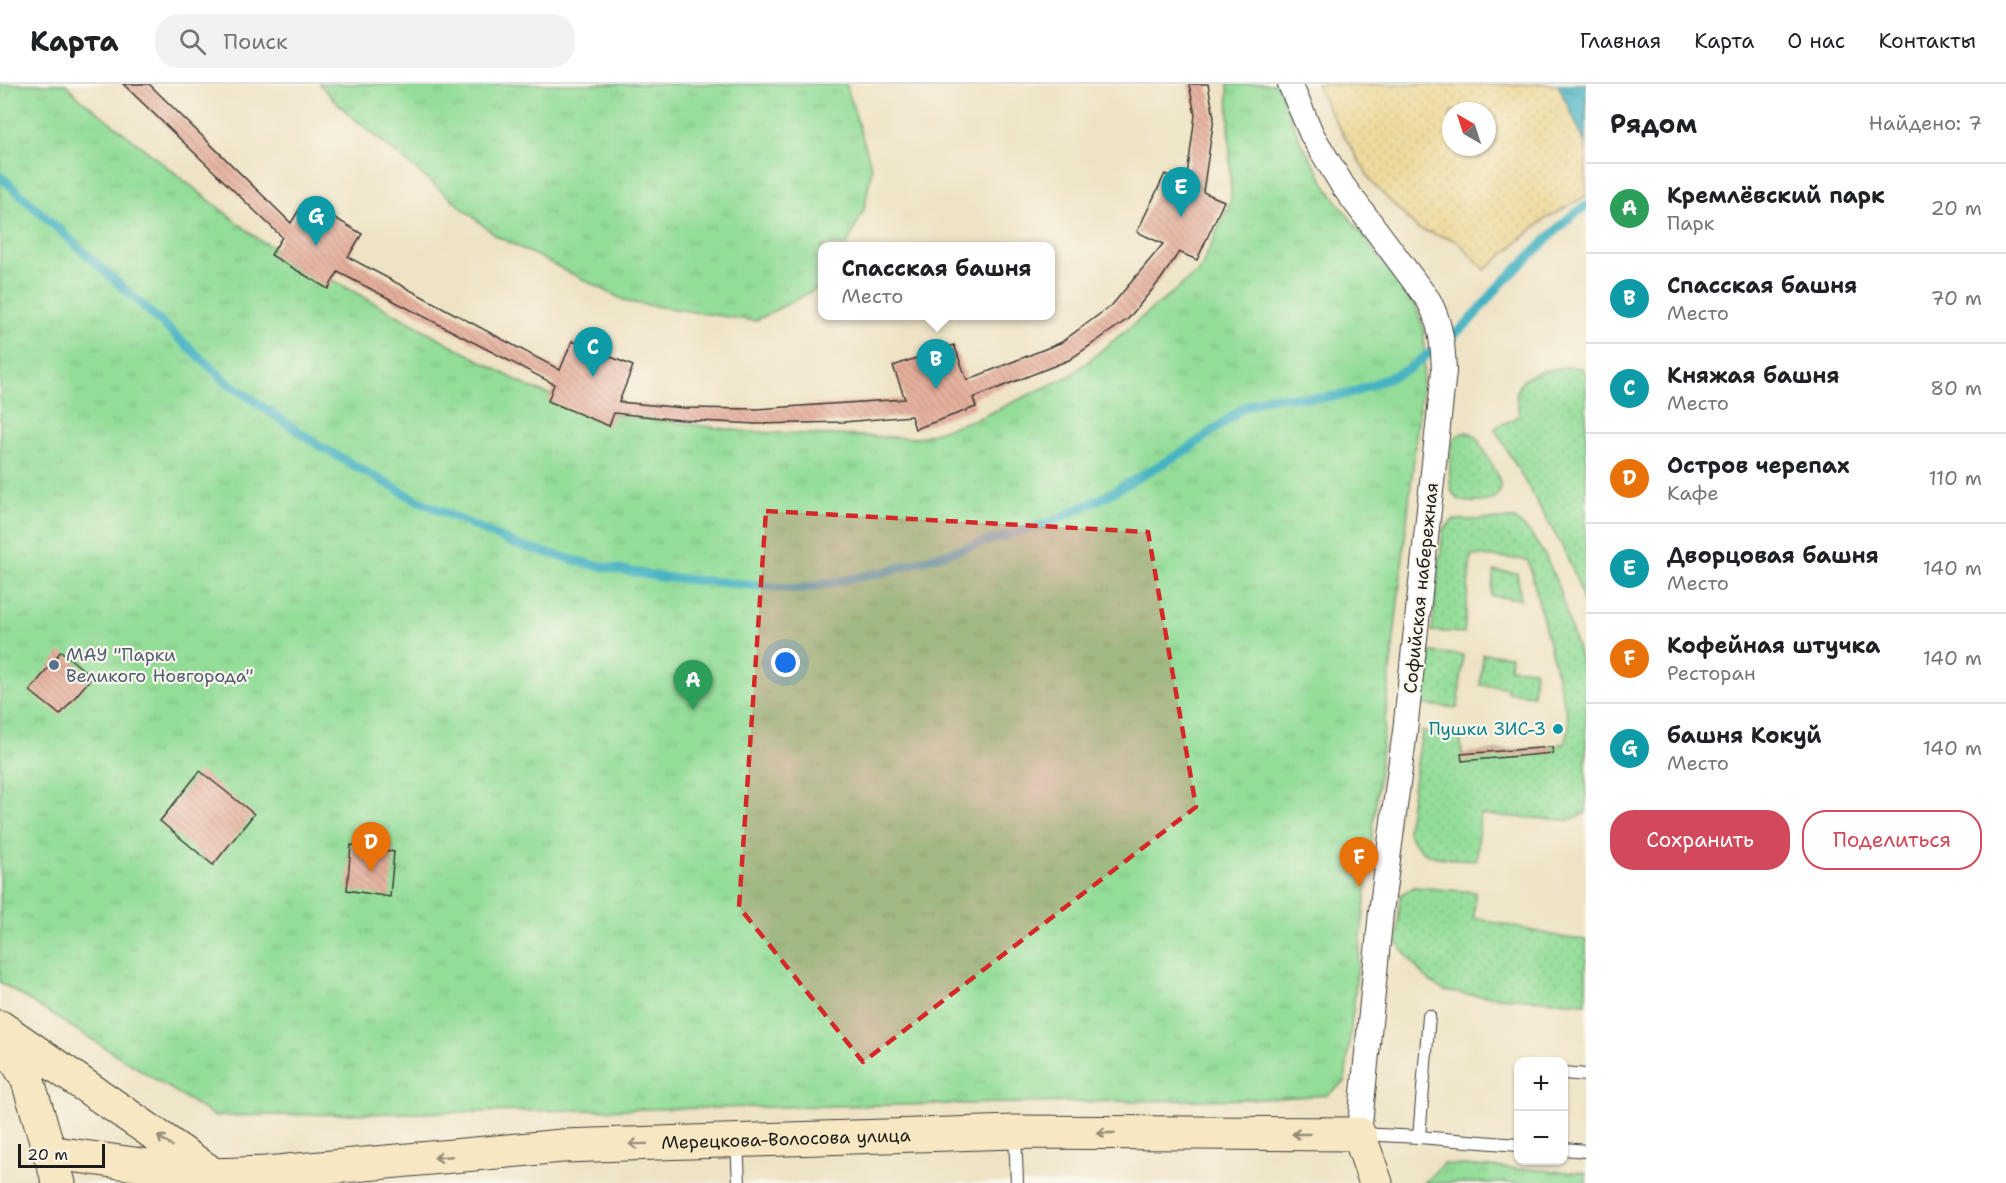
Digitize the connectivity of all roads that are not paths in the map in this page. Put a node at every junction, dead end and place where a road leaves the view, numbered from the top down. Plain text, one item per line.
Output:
1 (1290, 84) edge
2 (1429, 1016) dead end
3 (0, 1027) edge
4 (0, 1034) edge
5 (1568, 1073) edge
6 (1586, 1075) edge
7 (1015, 1132) junction
8 (1359, 1134) junction
9 (1419, 1137) junction
10 (737, 1142) junction
11 (1514, 1145) edge
12 (1568, 1149) edge
13 (1586, 1151) edge
14 (48, 1152) junction
15 (213, 1175) junction
16 (288, 1177) edge
17 (58, 1183) edge
18 (739, 1183) edge
19 (1017, 1183) edge
20 (1376, 1183) edge

1 - 8 street, Софийская набережная
2 - 9 lane
15 -> 3 main road
4 - 14 main road
5 - 6 lane
8 -> 7 main road, Мерецкова-Волосова улица
7 - 10 main road, Мерецкова-Волосова улица
7 - 19 lane
8 - 9 lane
8 - 20 main road
9 - 11 lane
10 -> 16 main road, Мерецкова-Волосова улица
10 - 18 lane
12 - 13 lane
14 - 15 main road, Мерецкова-Волосова улица
14 - 17 main road
15 - 16 main road, Мерецкова-Волосова улица

